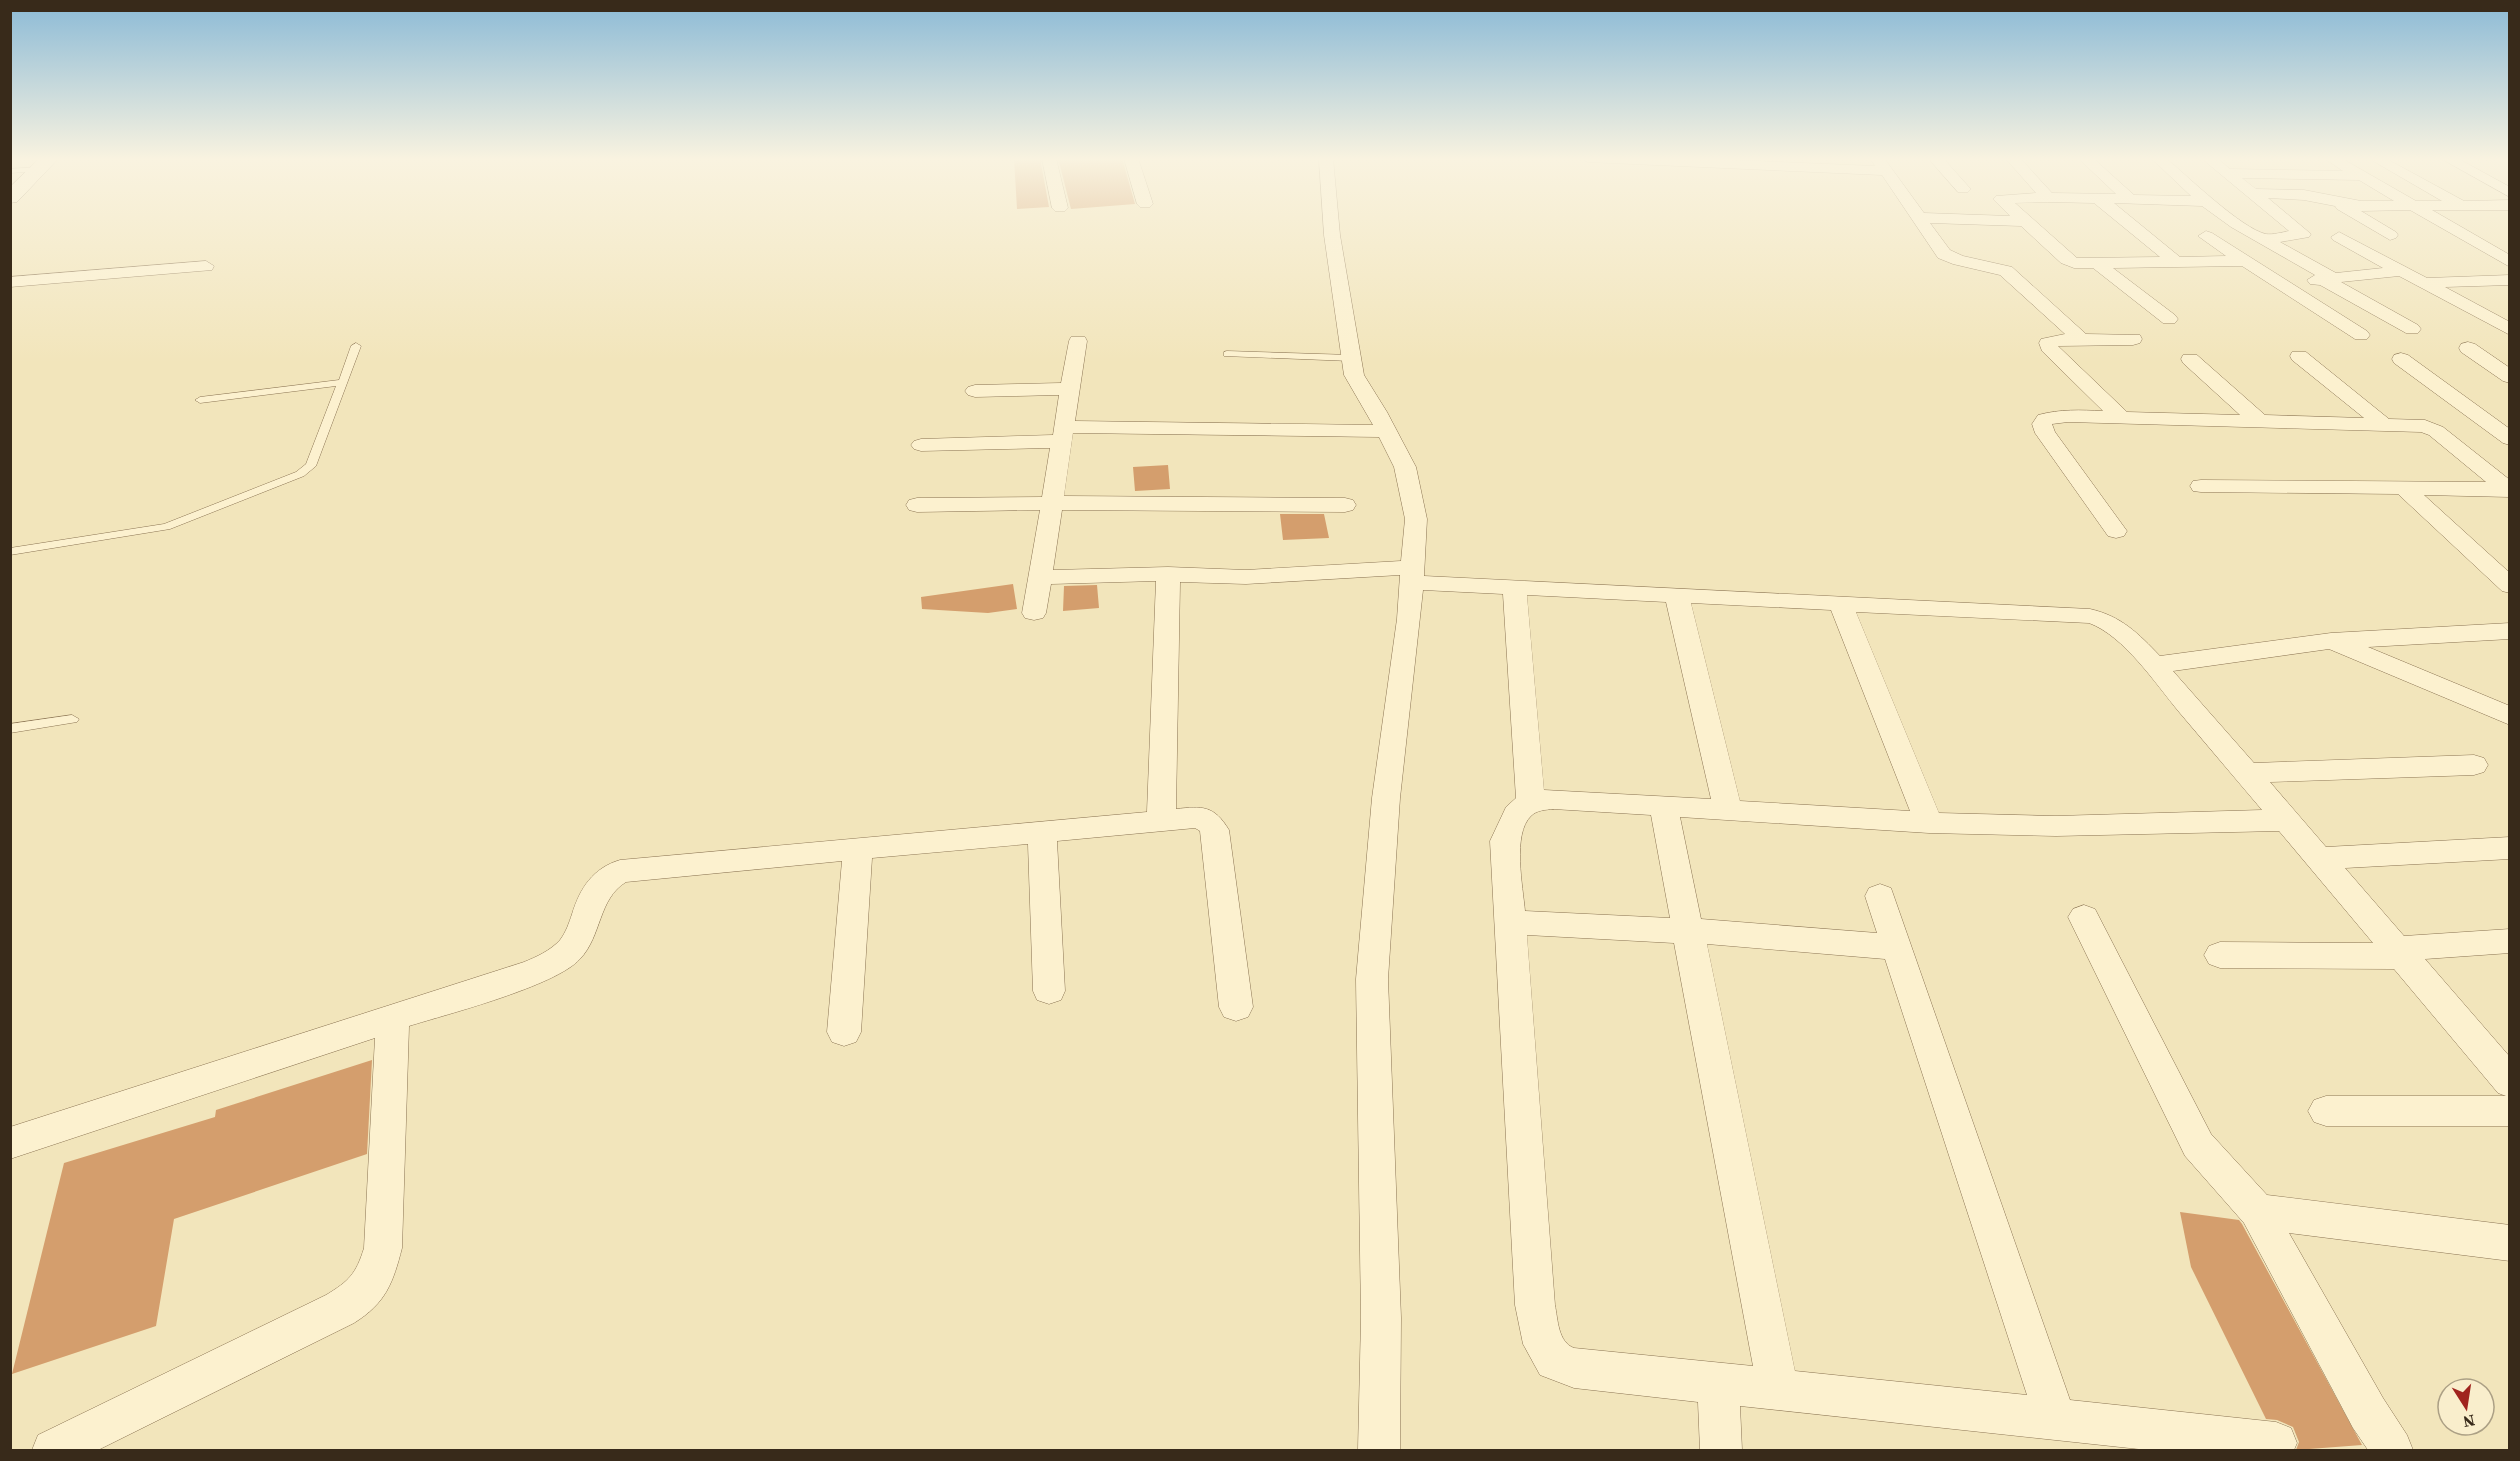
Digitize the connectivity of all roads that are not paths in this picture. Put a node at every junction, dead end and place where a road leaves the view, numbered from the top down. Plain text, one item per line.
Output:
1 (1331, 226) edge
2 (1924, 226) edge
3 (2030, 226) edge
4 (2132, 226) edge
5 (2241, 226) edge
6 (2293, 226) edge
7 (2375, 226) edge
8 (2447, 226) edge
9 (2390, 235) dead end
10 (2206, 236) dead end
11 (2339, 237) dead end
12 (2265, 239) junction
13 (2246, 261) junction
14 (2176, 262) junction
15 (2510, 262) edge
16 (2097, 263) junction
17 (206, 266) dead end
18 (2402, 271) junction
19 (2328, 278) junction
20 (2510, 280) edge
21 (10, 282) edge
22 (2280, 283) junction
23 (2424, 283) junction
24 (2169, 319) dead end
25 (2412, 329) dead end
26 (2510, 330) edge
27 (2361, 335) dead end
28 (2133, 339) dead end
29 (2082, 340) junction
30 (1078, 341) dead end
31 (356, 346) dead end
32 (2468, 348) dead end
33 (1227, 354) dead end
34 (2299, 356) dead end
35 (1351, 358) junction
36 (2190, 359) dead end
37 (2401, 359) dead end
38 (2510, 377) edge
39 (342, 382) junction
40 (1071, 389) junction
41 (975, 391) dead end
42 (200, 400) dead end
43 (2121, 417) junction
44 (2258, 420) junction
45 (2382, 423) junction
46 (1386, 431) junction
47 (1063, 434) junction
48 (2510, 439) edge
49 (921, 445) dead end
50 (2474, 462) junction
51 (2510, 462) edge
52 (2201, 486) dead end
53 (2404, 488) junction
54 (2508, 490) edge
55 (1052, 503) junction
56 (1345, 505) dead end
57 (917, 506) dead end
58 (2116, 531) dead end
59 (10, 552) edge
60 (1168, 574) junction
61 (1412, 575) junction
62 (1040, 577) junction
63 (2510, 586) edge
64 (1514, 587) junction
65 (1677, 596) junction
66 (1840, 603) junction
67 (1034, 613) dead end
68 (2510, 631) edge
69 (2331, 641) junction
70 (2154, 665) junction
71 (2510, 716) edge
72 (72, 719) dead end
73 (10, 729) edge
74 (2474, 765) dead end
75 (2246, 773) junction
76 (1531, 801) junction
77 (1663, 805) junction
78 (1728, 809) junction
79 (1161, 820) junction
80 (2285, 820) junction
81 (1929, 823) junction
82 (1042, 831) junction
83 (2510, 848) edge
84 (858, 849) junction
85 (2318, 858) junction
86 (1880, 896) dead end
87 (2084, 917) dead end
88 (1510, 922) junction
89 (1689, 933) junction
90 (2510, 942) edge
91 (1897, 947) junction
92 (2399, 952) junction
93 (2220, 955) dead end
94 (1049, 990) dead end
95 (1236, 1007) dead end
96 (393, 1018) junction
97 (844, 1032) dead end
98 (2510, 1082) edge
99 (2326, 1111) dead end
100 (2510, 1112) edge
101 (10, 1143) edge
102 (2257, 1211) junction
103 (2510, 1243) edge
104 (1718, 1383) junction
105 (1778, 1389) junction
106 (2056, 1419) junction
107 (2276, 1443) dead end
108 (53, 1450) edge
109 (1379, 1450) edge
110 (1721, 1450) edge
111 (2392, 1450) edge

1 - 35 street
2 - 29 street
3 - 16 street
4 - 14 street
5 - 12 street
6 - 12 street
7 - 9 street
8 - 15 street
10 - 13 street
11 - 18 street
12 - 19 street
13 - 14 street
13 - 22 street
14 - 16 street
16 - 24 street
17 - 21 street
18 - 19 street
18 - 23 street
19 - 22 street
19 - 25 street
20 - 23 street
22 - 27 street
23 - 26 street
28 - 29 street
29 - 43 street
30 - 40 street
31 - 39 lane
32 - 38 street
33 - 35 lane
34 - 45 street
35 - 46 street
36 - 44 street
37 - 48 street
39 - 42 lane
39 - 59 lane
40 - 41 street
40 - 47 street
43 - 44 street
43 - 58 street
44 - 45 street
45 - 50 street
46 - 47 street
46 - 61 street
47 - 49 street
47 - 55 street
50 - 51 street
50 - 54 street
52 - 53 street
53 - 54 street
53 - 63 street
55 - 56 street
55 - 57 street
55 - 62 street
60 - 61 street
60 - 62 street
60 - 79 street
61 - 64 street
61 - 109 street
62 - 67 street
64 - 65 street
64 - 76 street
65 - 66 street
65 - 78 street
66 - 70 street
66 - 81 street
68 - 69 street
69 - 70 street
69 - 71 street
70 - 75 street
72 - 73 lane
74 - 75 street
75 - 80 street
76 - 77 street
76 - 88 street
77 - 78 street
77 - 89 street
78 - 81 street
79 - 82 street
79 - 95 street
80 - 81 street
80 - 85 street
82 - 84 street
82 - 94 street
83 - 85 street
84 - 96 street
84 - 97 street
85 - 92 street
86 - 91 street
87 - 102 street
88 - 89 street
88 - 104 street
89 - 91 street
89 - 105 street
90 - 92 street
91 - 106 street
92 - 93 street
92 - 98 street
96 - 101 street
96 - 108 street
99 - 100 street
102 - 103 street
102 - 111 street
104 - 105 street
104 - 110 street
105 - 106 street
106 - 107 street

